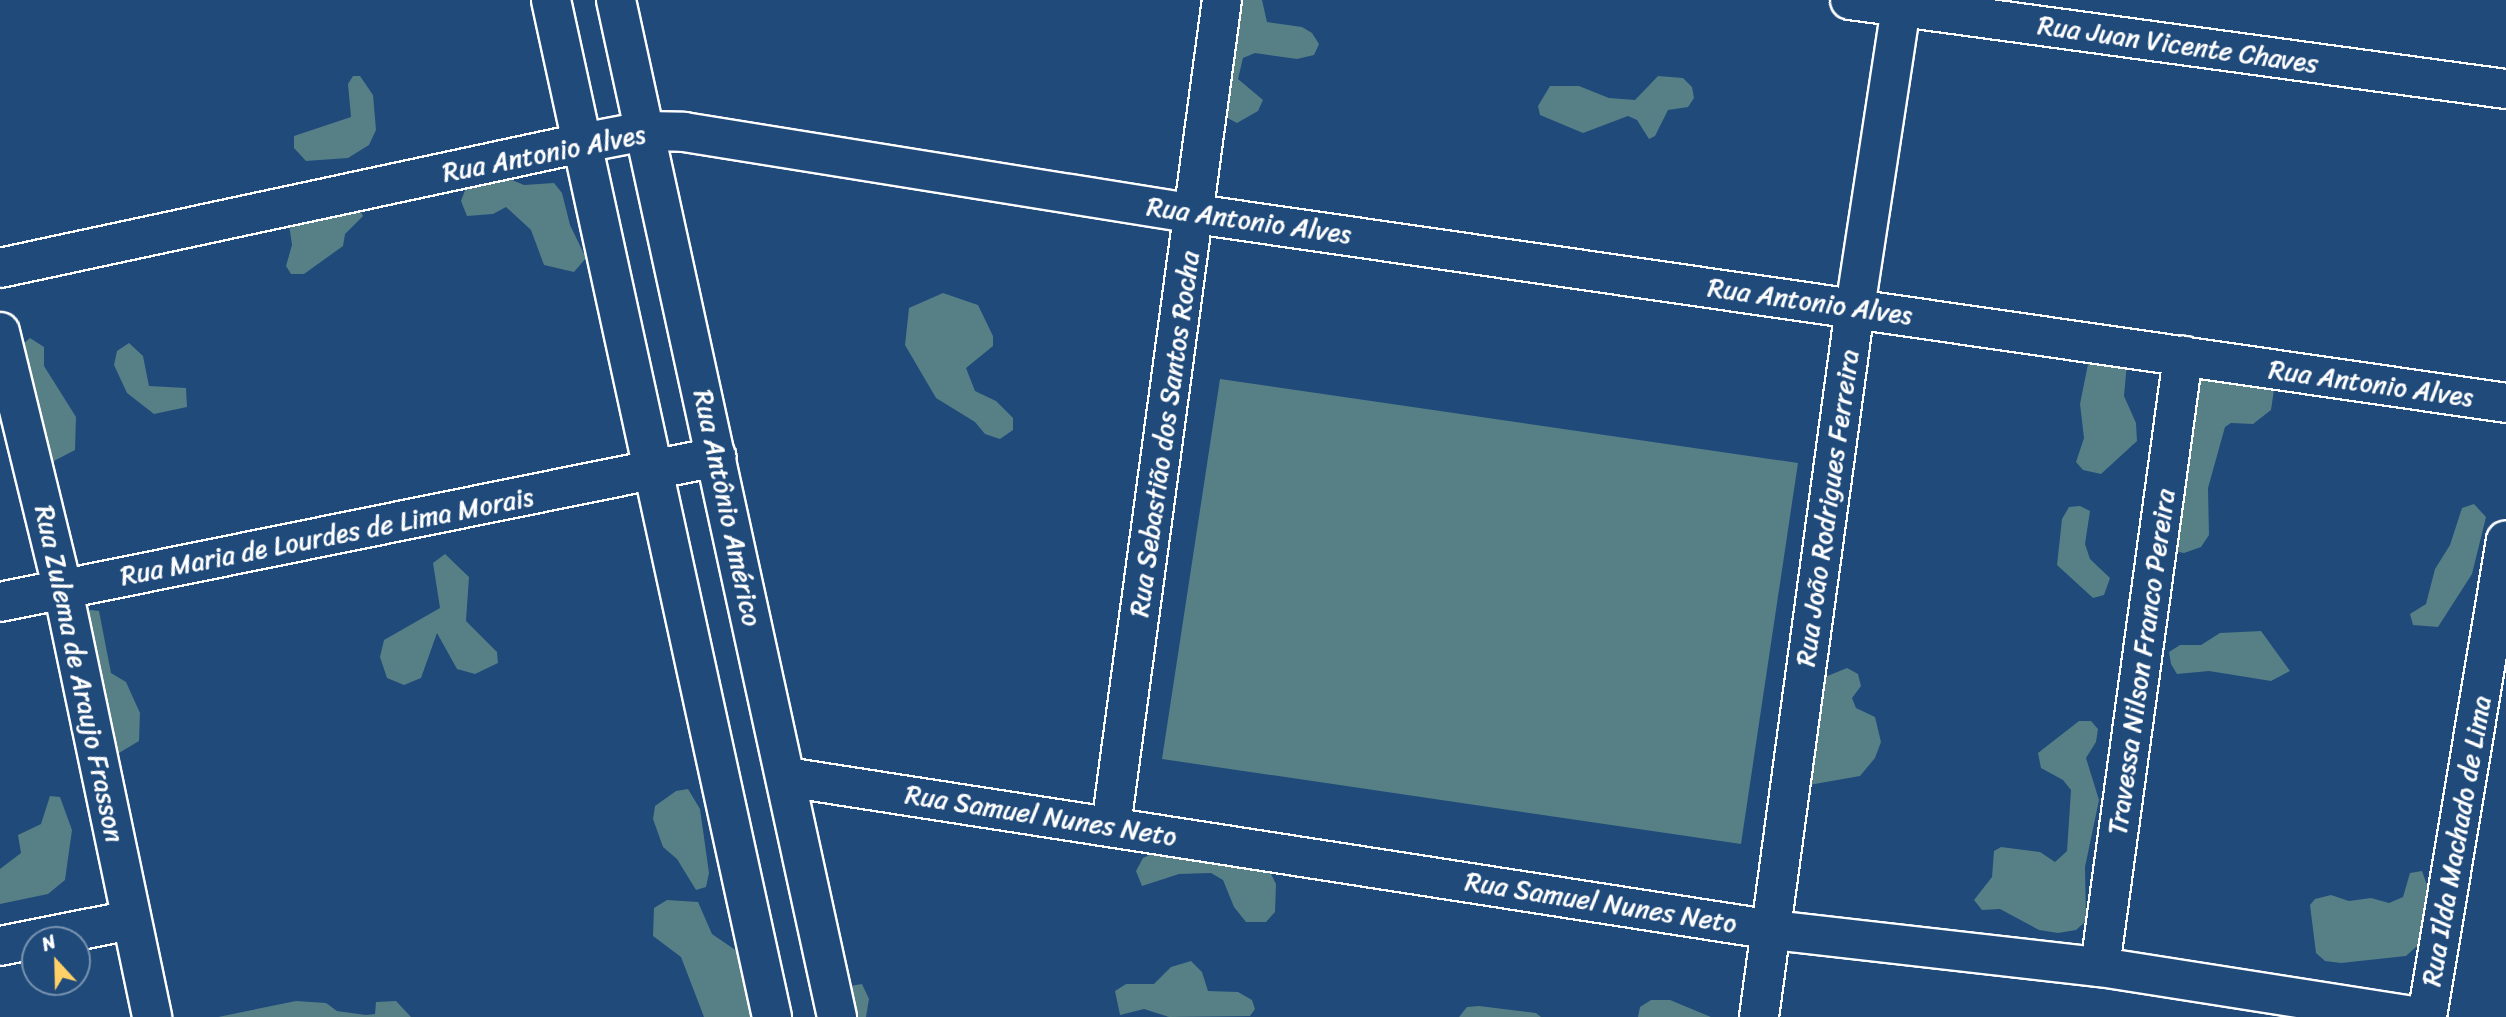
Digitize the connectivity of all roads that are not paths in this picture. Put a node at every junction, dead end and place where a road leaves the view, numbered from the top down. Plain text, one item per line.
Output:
1 (551, 0) edge
2 (616, 0) edge
3 (1222, 0) edge
4 (1850, 0) edge
5 (1902, 4) edge
6 (2506, 89) edge
7 (645, 131) junction
8 (582, 143) junction
9 (1195, 214) junction
10 (0, 268) edge
11 (1855, 308) junction
12 (0, 332) edge
13 (2183, 356) junction
14 (2506, 403) edge
15 (716, 457) junction
16 (654, 470) junction
17 (2506, 541) edge
18 (63, 590) junction
19 (0, 602) edge
20 (2492, 715) edge
21 (786, 777) junction
22 (1111, 826) junction
23 (131, 920) junction
24 (1773, 930) junction
25 (0, 946) edge
26 (2100, 967) junction
27 (152, 1017) edge
28 (772, 1017) edge
29 (837, 1017) edge
30 (1759, 1017) edge
31 (2418, 1017) edge
32 (2427, 1017) edge

1 - 8 street
2 - 7 street, Rua Antônio Américo
3 - 9 street, Rua Sebastião dos Santos Rocha
4 - 5 street, Rua Juan Vicente Chaves
5 - 6 street, Rua Juan Vicente Chaves
5 - 11 street, Rua João Rodrigues Ferreira
7 - 8 street, Rua Antonio Alves
7 - 9 street, Rua Antonio Alves
7 - 15 street, Rua Antônio Américo
8 - 10 street, Rua Antonio Alves
8 - 16 street
9 - 11 street, Rua Antonio Alves
9 - 22 street, Rua Sebastião dos Santos Rocha
11 - 13 street, Rua Antonio Alves
11 - 24 street, Rua João Rodrigues Ferreira
12 - 18 street, Rua Zulema de Araujo Frasson
13 - 14 street, Rua Antonio Alves
13 - 26 street, Travessa Nilson Franco Pereira
15 - 16 street, Rua Maria de Lourdes de Lima Morais
15 - 21 street, Rua Antônio Américo
16 - 18 street, Rua Maria de Lourdes de Lima Morais
16 - 28 street
17 - 20 street, Rua Ilda Machado de Lima
18 - 19 street, Rua Maria de Lourdes de Lima Morais
18 - 23 street, Rua Zulema de Araujo Frasson
20 - 32 street, Rua Ilda Machado de Lima
21 - 22 street, Rua Samuel Nunes Neto
21 - 29 street, Rua Antônio Américo
22 - 24 street, Rua Samuel Nunes Neto
23 - 25 street
23 - 27 street, Rua Zulema de Araujo Frasson
24 - 26 street, Rua Samuel Nunes Neto
24 - 30 street, Rua João Rodrigues Ferreira
26 - 31 street, Rua Samuel Nunes Neto

